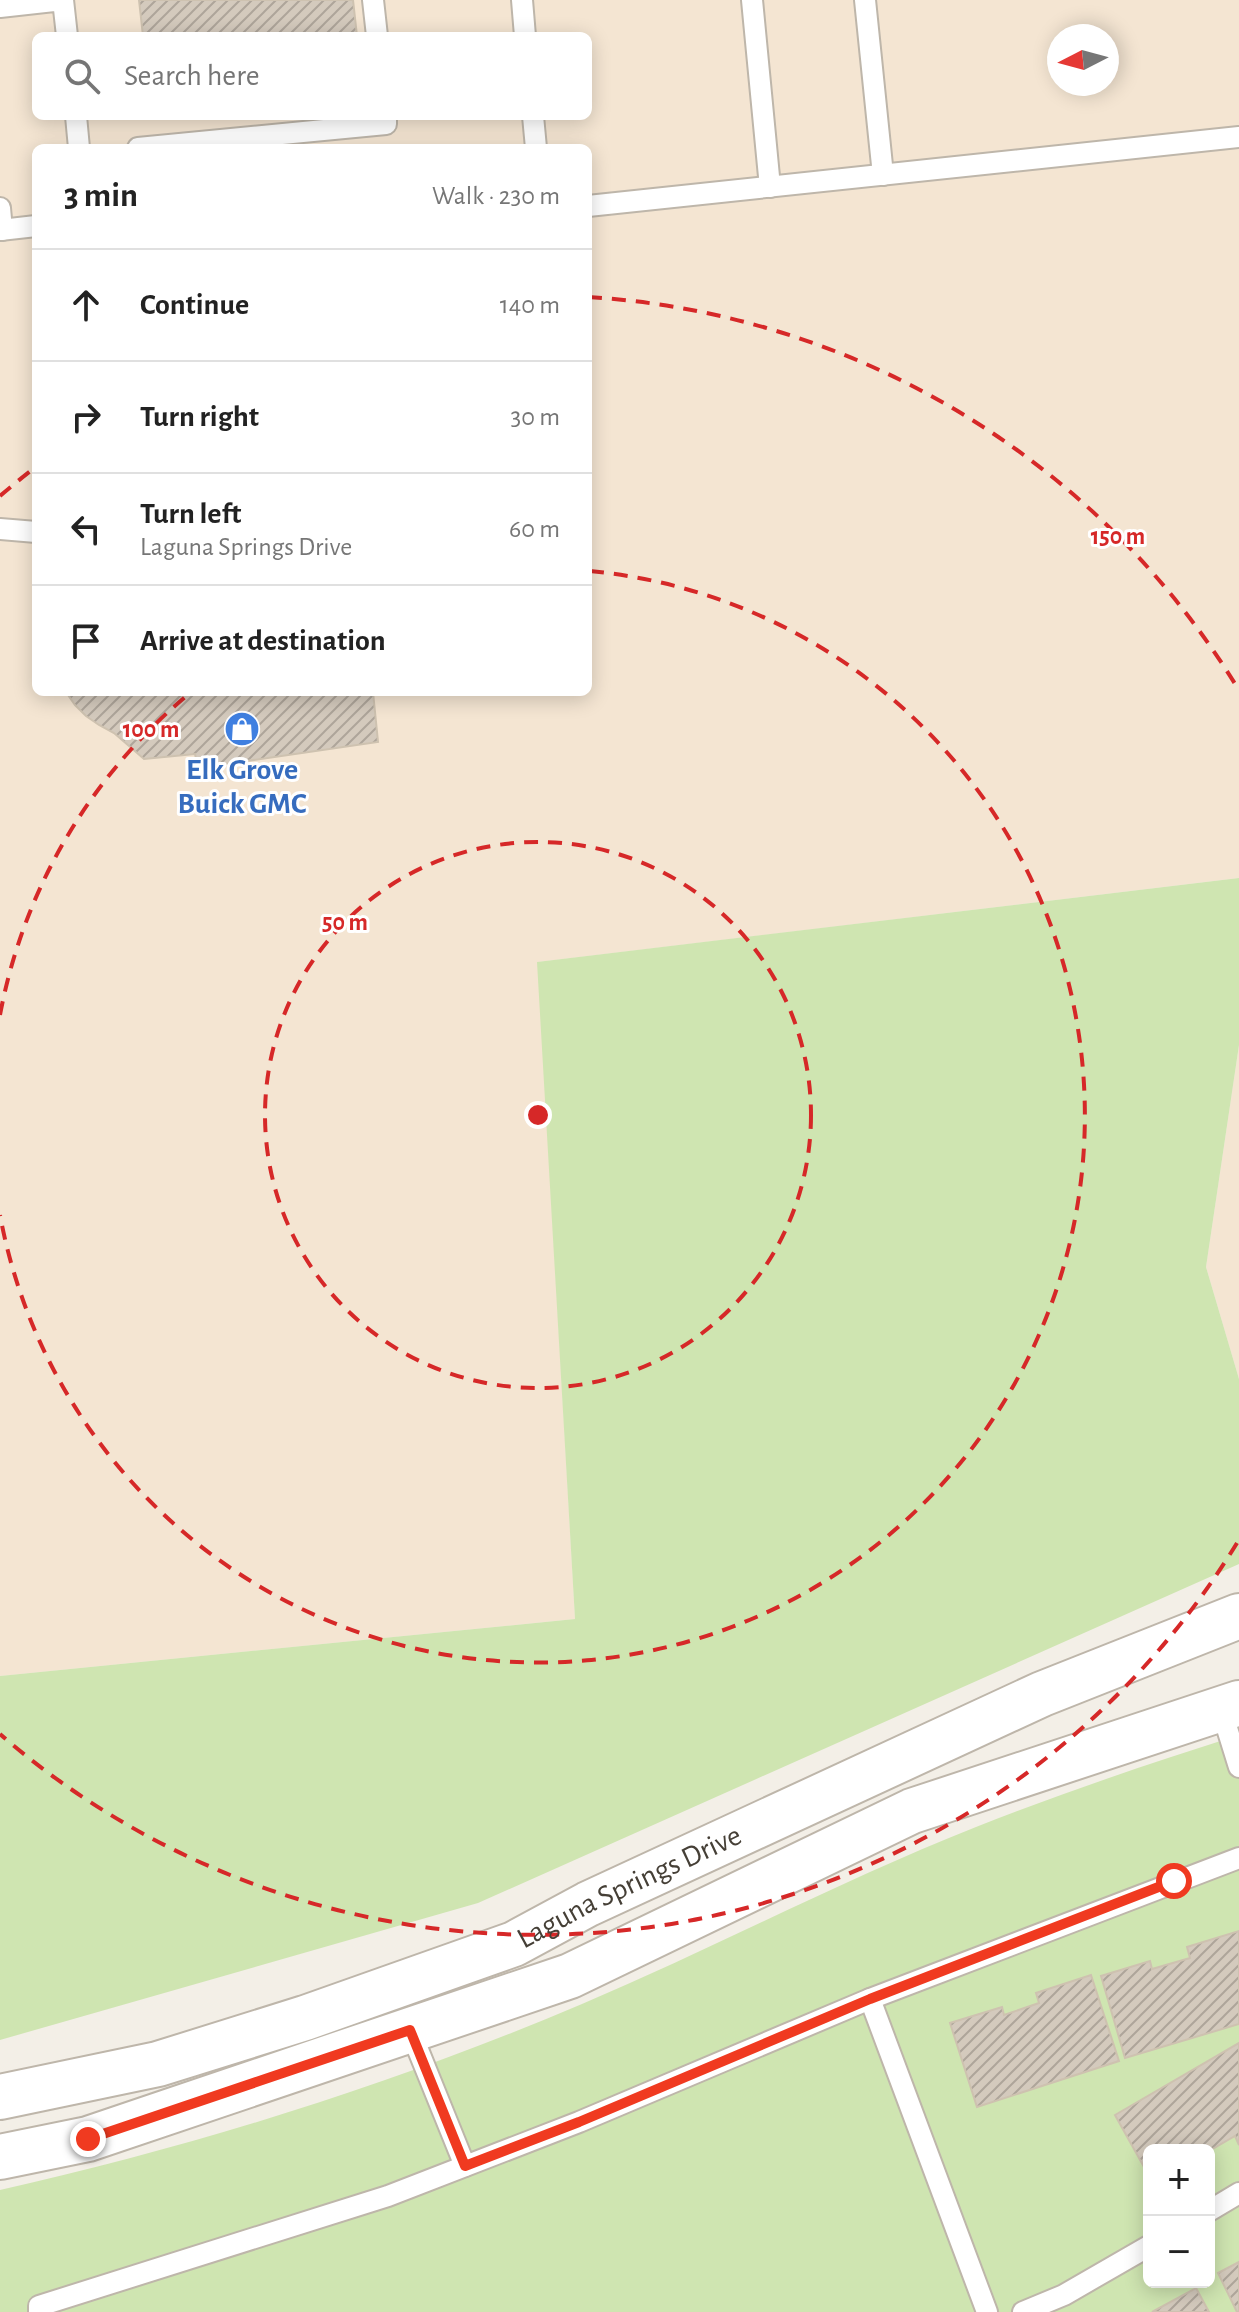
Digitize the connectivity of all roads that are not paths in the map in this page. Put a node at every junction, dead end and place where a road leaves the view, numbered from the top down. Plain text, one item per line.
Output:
1 (373, 0) edge
2 (522, 0) edge
3 (752, 0) edge
4 (865, 0) edge
5 (0, 7) edge
6 (67, 32) edge
7 (377, 32) edge
8 (525, 32) edge
9 (76, 120) edge
10 (386, 120) edge
11 (533, 120) edge
12 (1239, 137) edge
13 (79, 144) edge
14 (179, 144) edge
15 (536, 144) edge
16 (883, 175) junction
17 (770, 187) junction
18 (592, 206) edge
19 (0, 208) edge
20 (32, 226) edge
21 (1, 230) edge
22 (0, 529) edge
23 (32, 532) edge
24 (1239, 1616) edge
25 (1230, 1706) edge
26 (1239, 1767) edge
27 (1239, 1858) edge
28 (870, 1999) junction
29 (410, 2030) junction
30 (0, 2097) edge
31 (0, 2157) edge
32 (465, 2166) junction
33 (1239, 2193) edge
34 (1215, 2207) edge
35 (1143, 2249) edge
36 (39, 2312) edge
37 (987, 2312) edge
38 (1023, 2312) edge

1 - 7 lane
2 - 8 lane
3 - 17 lane
4 - 16 lane
5 - 6 lane
9 - 13 lane
10 - 14 lane
11 - 15 lane
12 - 16 lane
16 - 17 lane
17 - 18 lane
19 - 21 lane
20 - 21 lane
22 - 23 lane
24 - 30 street, Laguna Springs Drive
25 - 26 lane
25 - 29 street, Laguna Springs Drive
27 - 28 lane
28 - 32 lane
28 - 37 lane
29 - 31 street, Laguna Springs Drive
29 - 32 lane
32 - 36 lane
33 - 34 lane
35 - 38 lane

